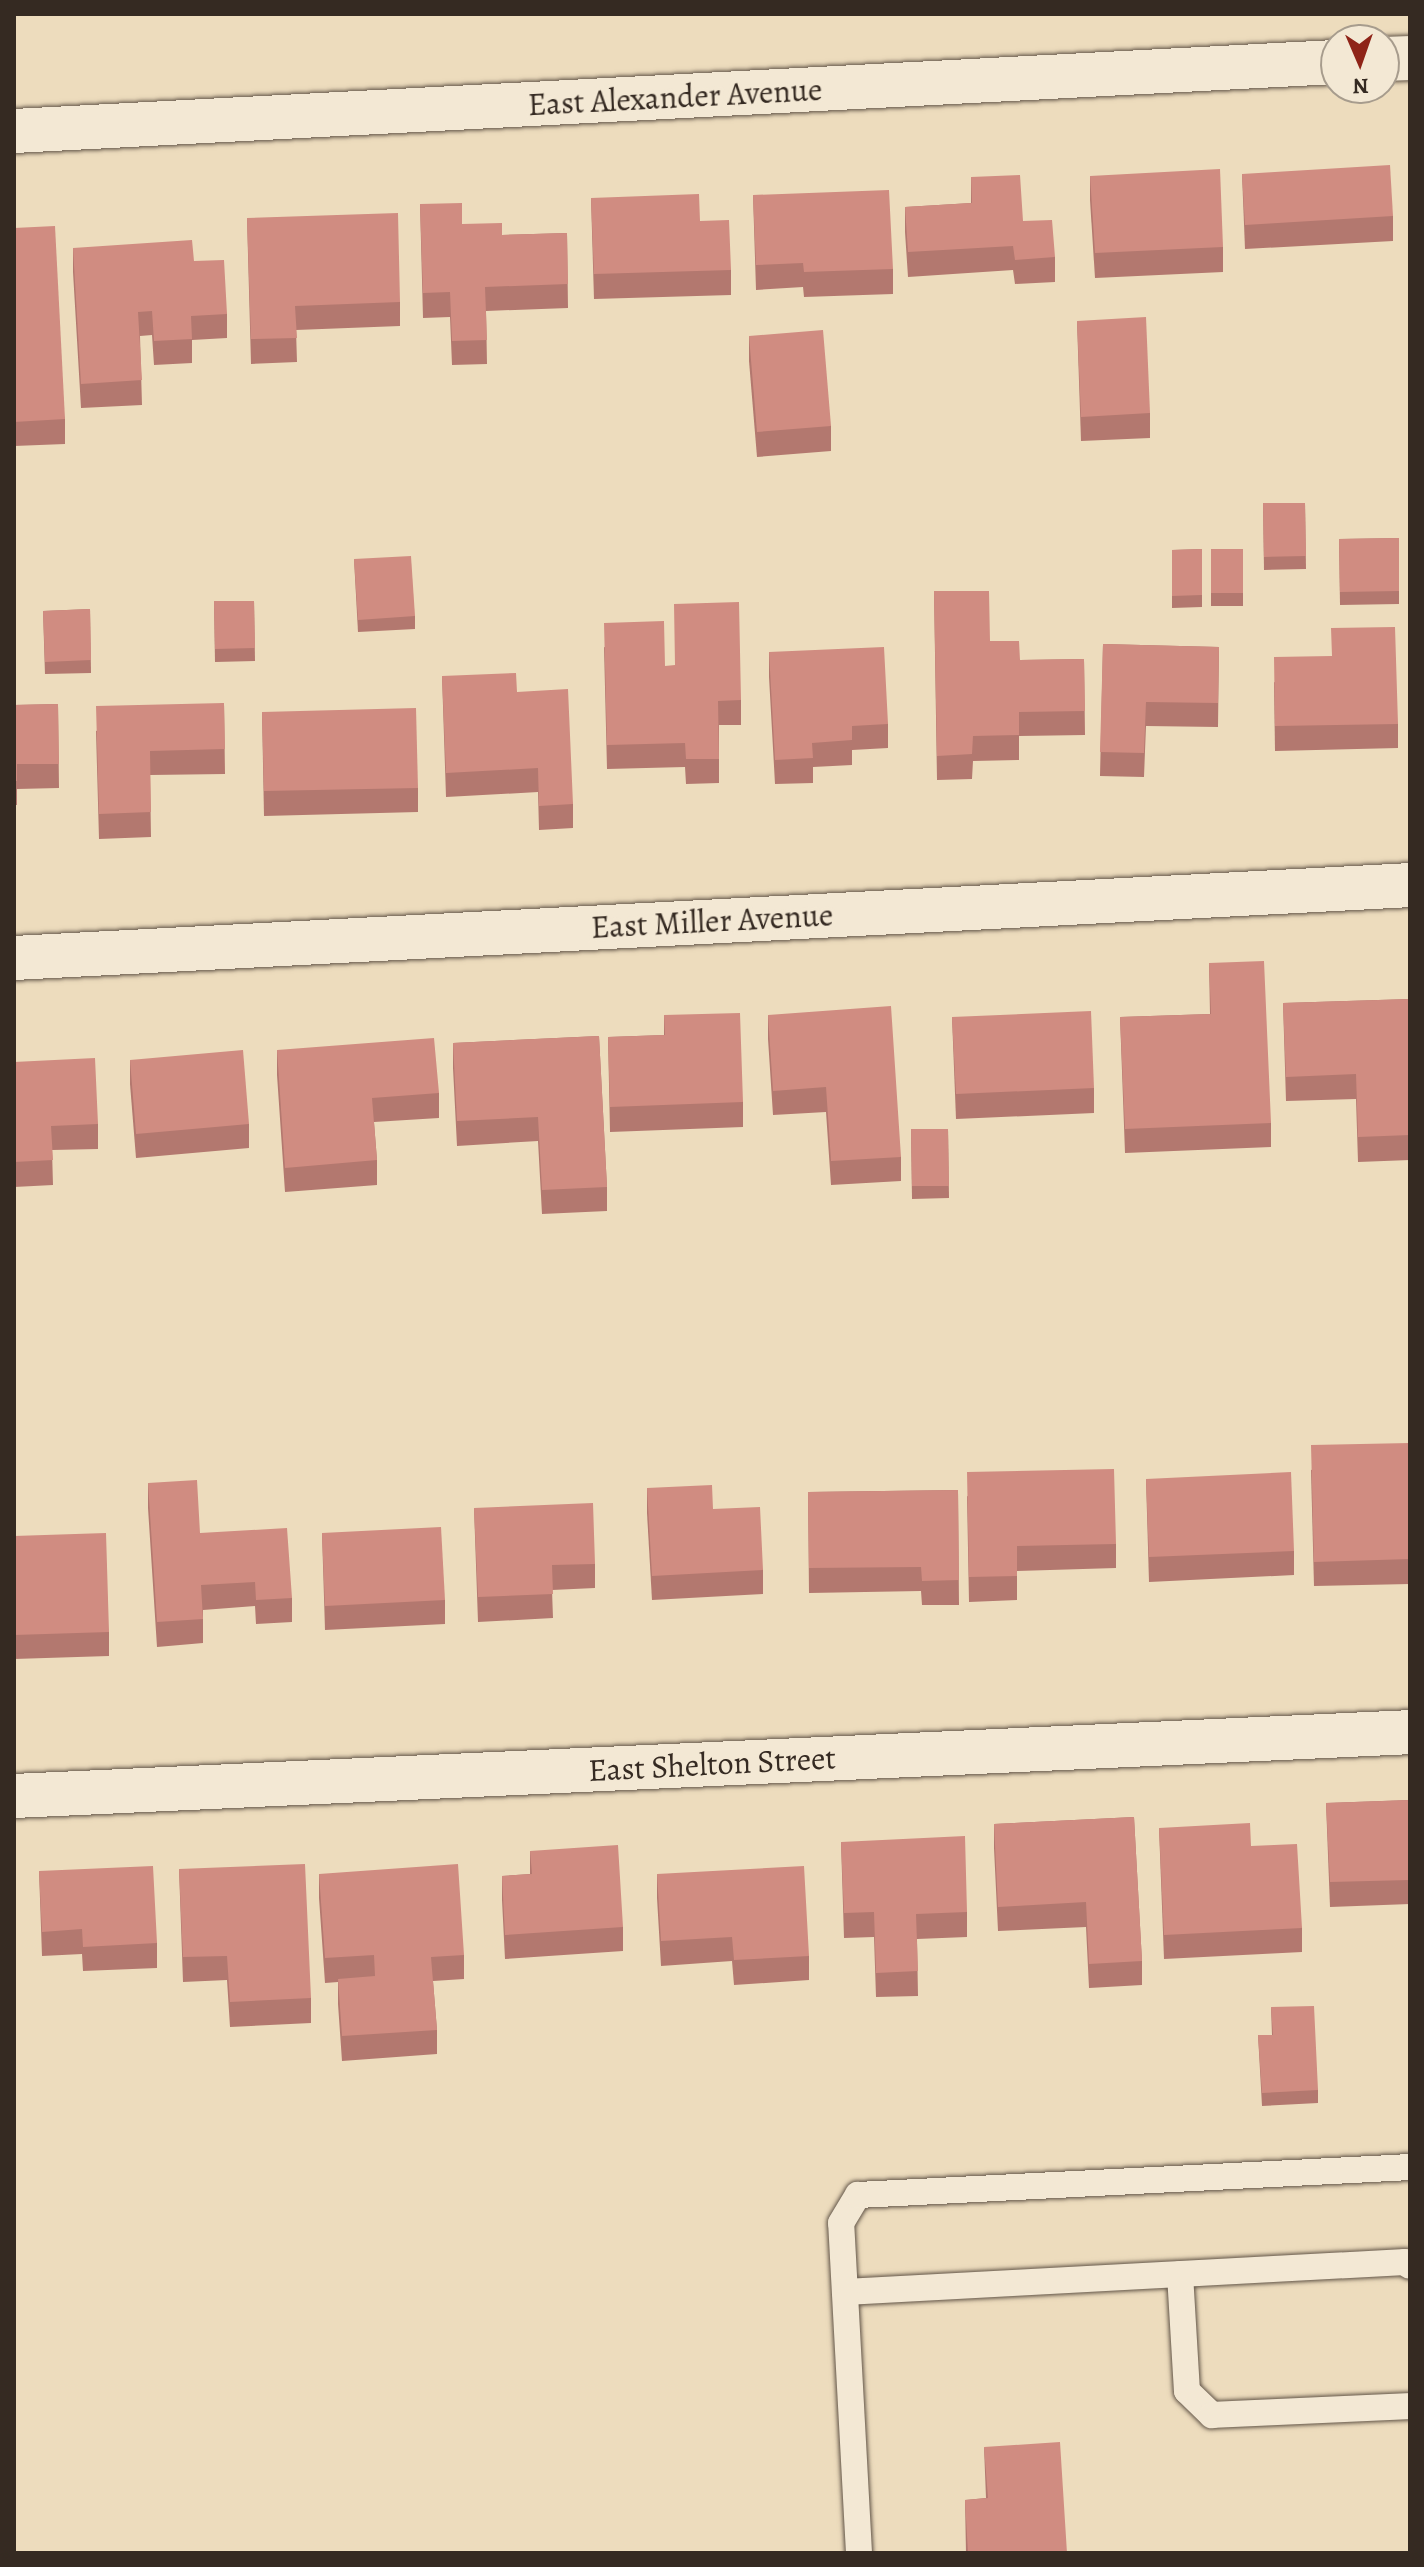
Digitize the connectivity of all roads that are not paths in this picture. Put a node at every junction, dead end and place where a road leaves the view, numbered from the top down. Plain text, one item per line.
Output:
1 (1320, 63) edge
2 (14, 131) edge
3 (1410, 885) edge
4 (14, 958) edge
5 (1410, 1732) edge
6 (14, 1796) edge
7 (1410, 2167) edge
8 (1410, 2266) edge
9 (1180, 2274) junction
10 (845, 2292) junction
11 (1410, 2406) edge
12 (859, 2553) edge

1 - 2 street, East Alexander Avenue
3 - 4 street, East Miller Avenue
5 - 6 street, East Shelton Street
7 - 10 lane
8 - 9 lane
9 - 10 lane
9 - 11 lane
10 - 12 lane

